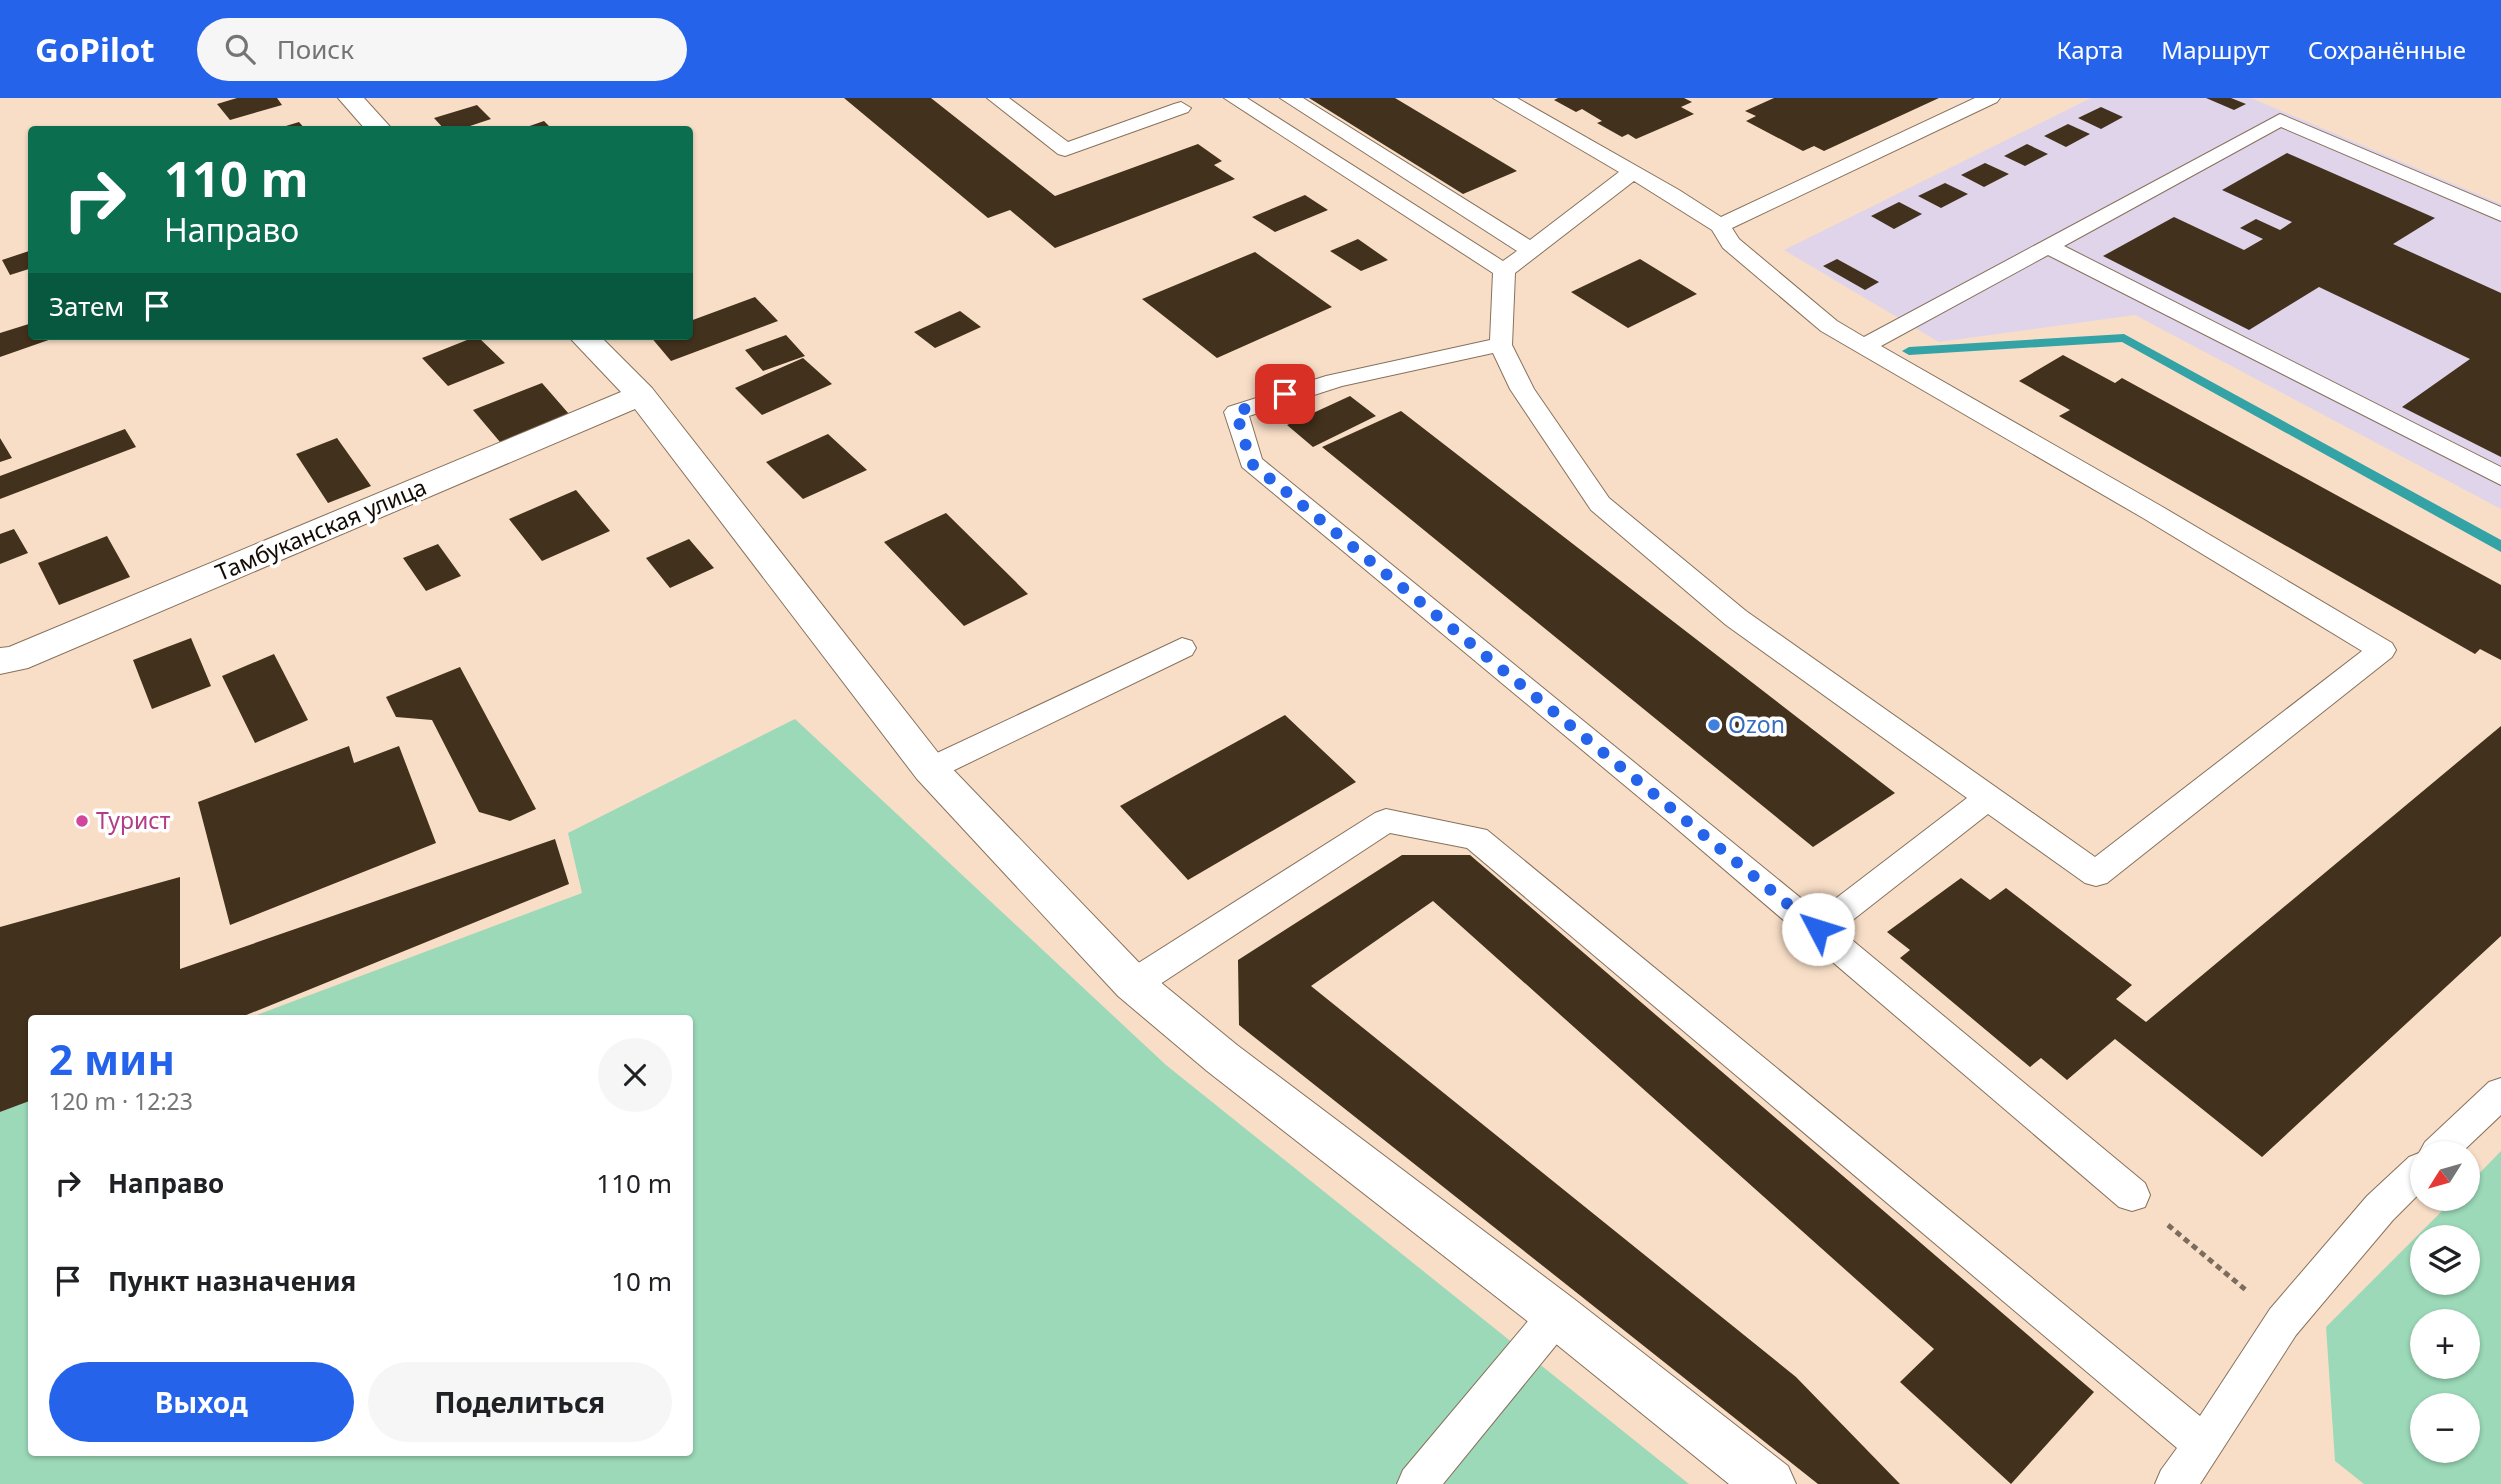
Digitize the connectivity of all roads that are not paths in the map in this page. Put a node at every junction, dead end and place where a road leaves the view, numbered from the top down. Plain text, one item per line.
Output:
1 (350, 98) edge
2 (997, 98) edge
3 (1168, 98) edge
4 (1234, 98) edge
5 (1290, 98) edge
6 (1503, 98) edge
7 (1990, 98) edge
8 (377, 126) edge
9 (1632, 172) junction
10 (2501, 215) edge
11 (1720, 226) junction
12 (2048, 246) junction
13 (1529, 249) junction
14 (1504, 271) junction
15 (587, 340) edge
16 (1501, 345) junction
17 (1864, 346) junction
18 (640, 395) junction
19 (2501, 477) edge
20 (1182, 648) dead end
21 (5, 665) edge
22 (930, 769) junction
23 (1988, 798) junction
24 (1818, 929) junction
25 (1133, 984) junction
26 (2501, 1093) edge
27 (2450, 1141) edge
28 (2410, 1179) edge
29 (2132, 1195) road end
30 (1557, 1315) junction
31 (2204, 1445) junction
32 (1417, 1484) edge
33 (1770, 1484) edge
34 (2175, 1484) edge

1 - 8 street
2 - 3 lane
4 - 14 lane
5 - 13 lane
6 - 9 lane
7 - 11 lane
9 - 11 lane
9 - 13 lane
10 - 12 lane
11 - 17 lane
12 - 17 lane
12 - 19 lane
13 - 14 lane
14 - 16 lane
15 - 18 street
16 - 23 lane
16 - 24 lane
17 - 23 lane
18 - 21 street, Тамбуканская улица
18 - 22 street
20 - 22 lane
22 - 25 street
23 - 24 lane
24 - 29 lane
25 - 30 street
25 - 31 lane
26 - 27 lane
28 - 31 lane
30 - 32 lane
30 - 33 street
31 - 34 lane

